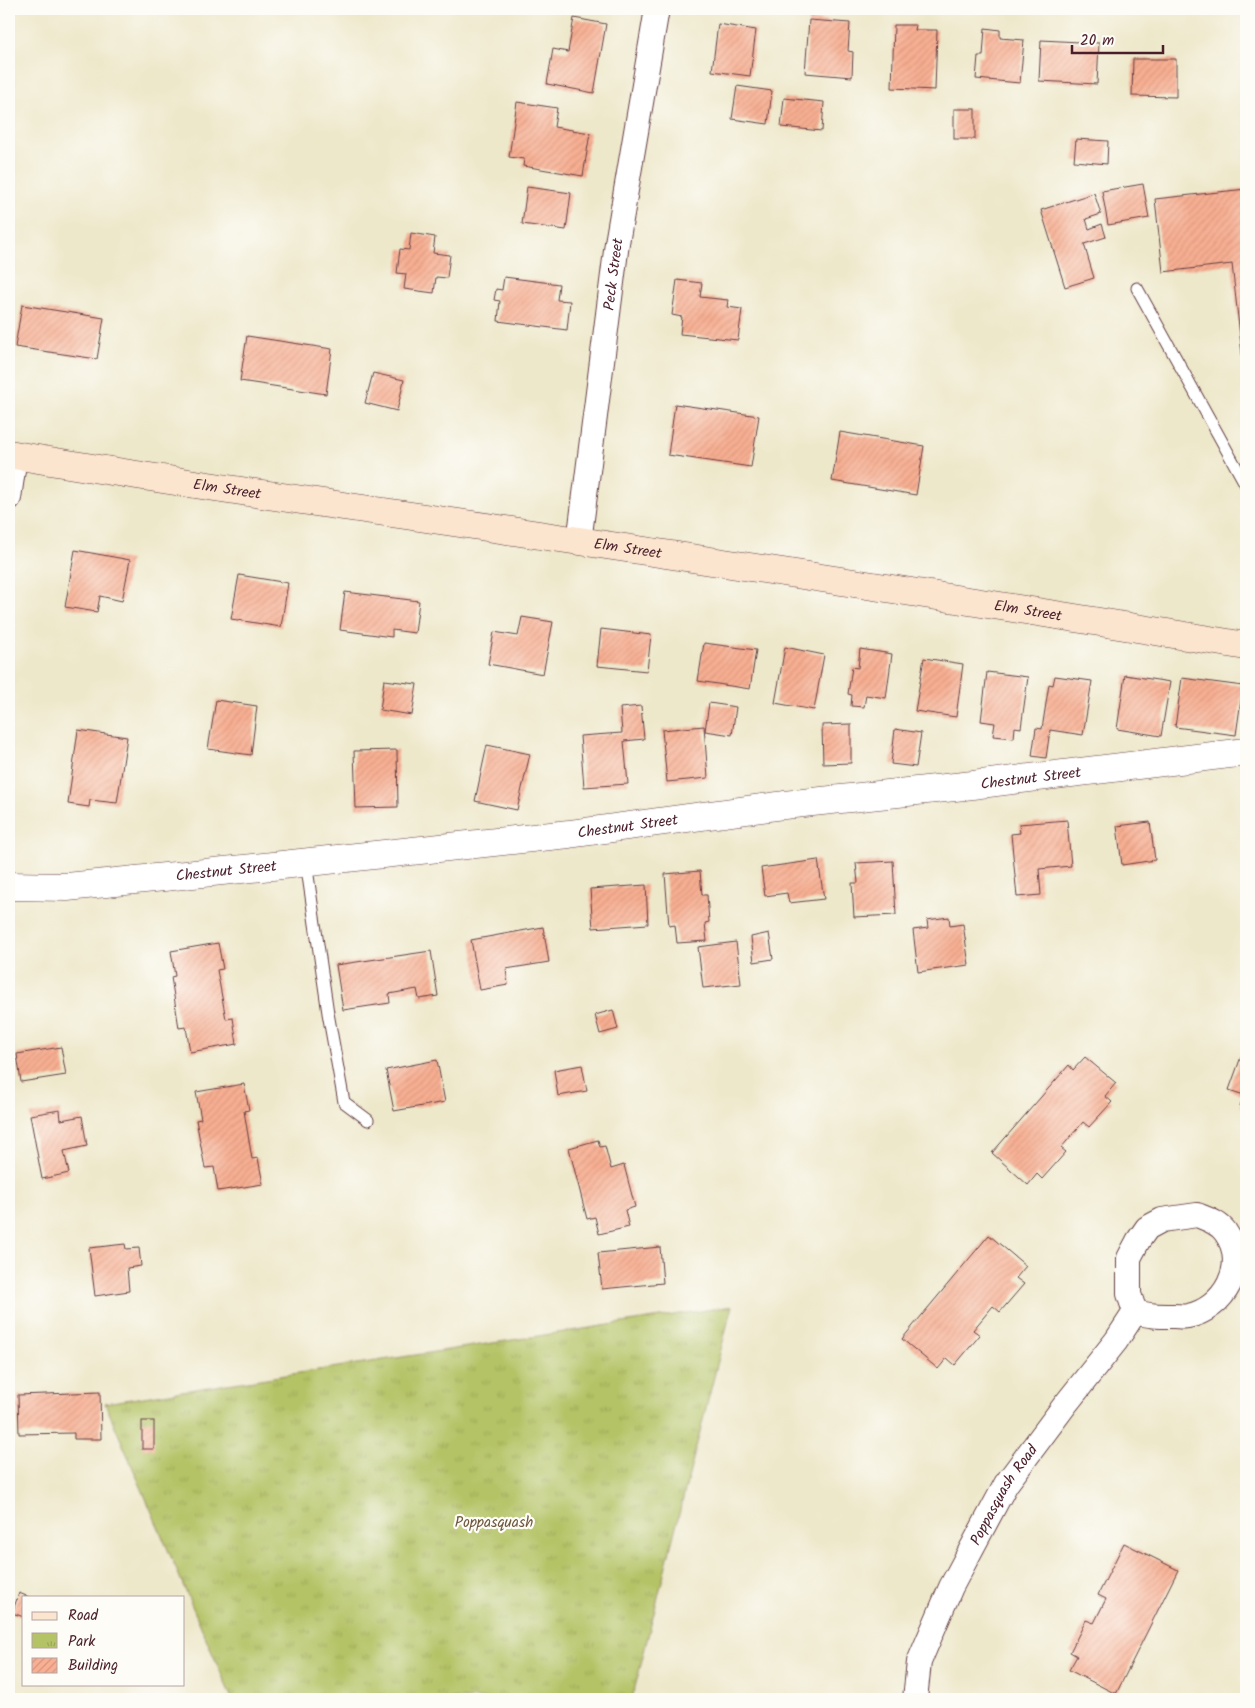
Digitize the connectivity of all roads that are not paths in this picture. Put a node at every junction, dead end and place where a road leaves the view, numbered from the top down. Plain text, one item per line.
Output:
1 (657, 9) edge
2 (1137, 288) dead end
3 (12, 455) edge
4 (1246, 485) edge
5 (9, 498) edge
6 (579, 542) junction
7 (1246, 646) edge
8 (1246, 752) edge
9 (306, 862) junction
10 (9, 886) edge
11 (368, 1120) dead end
12 (1135, 1312) junction
13 (915, 1699) edge

1 - 6 street, Peck Street
2 - 4 lane
3 - 5 street
3 - 6 main road, Elm Street
6 - 7 main road, Elm Street
8 - 9 street, Chestnut Street
9 - 10 street, Chestnut Street
9 - 11 lane
12 - 12 street
12 - 13 street, Poppasquash Road

